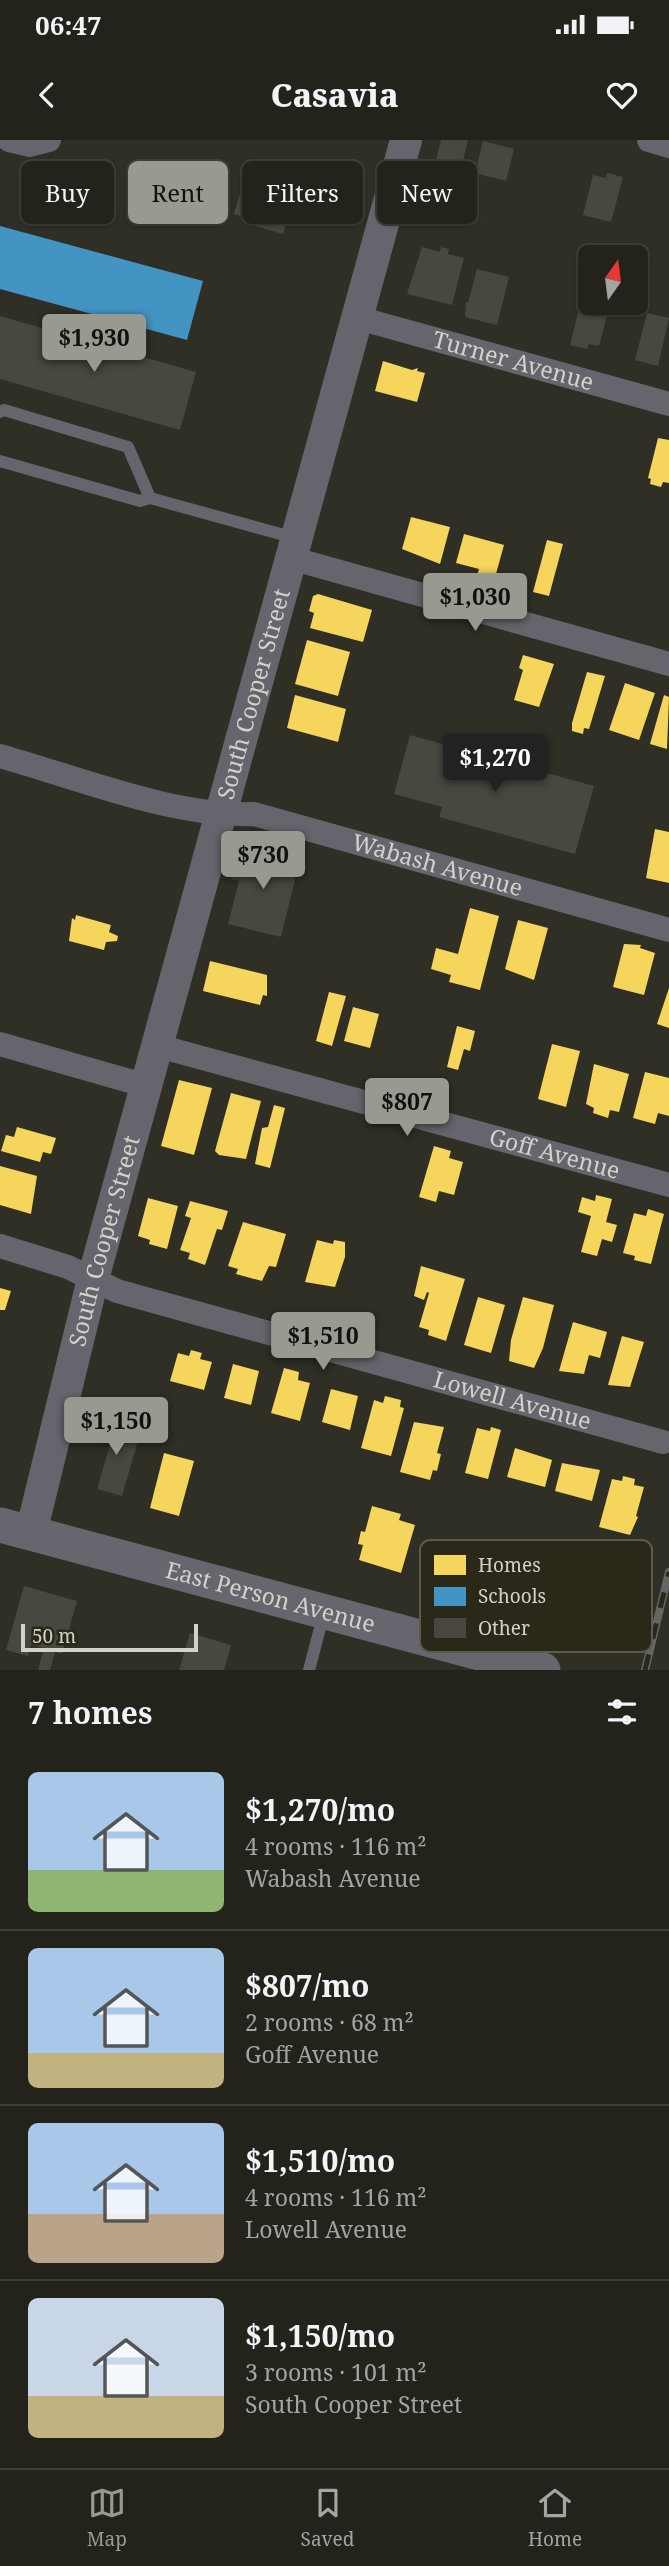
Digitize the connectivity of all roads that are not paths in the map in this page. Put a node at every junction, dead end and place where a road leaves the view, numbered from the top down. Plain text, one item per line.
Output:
1 (9, 140) edge
2 (49, 140) edge
3 (407, 140) edge
4 (649, 140) edge
5 (669, 146) edge
6 (358, 318) junction
7 (669, 404) edge
8 (0, 412) edge
9 (0, 461) edge
10 (150, 498) junction
11 (296, 549) junction
12 (669, 664) edge
13 (0, 756) edge
14 (221, 815) junction
15 (669, 930) edge
16 (0, 1044) edge
17 (158, 1046) junction
18 (147, 1086) junction
19 (669, 1185) edge
20 (0, 1245) edge
21 (93, 1279) junction
22 (663, 1442) dead end
23 (15, 1529) edge
24 (324, 1611) junction
25 (420, 1643) edge
26 (449, 1652) edge
27 (476, 1661) edge
28 (309, 1670) edge
29 (542, 1670) edge

1 - 2 street
3 - 6 street, South Cooper Street
4 - 5 street
6 - 7 street, Turner Avenue
6 - 11 street, South Cooper Street
8 - 10 lane
9 - 10 lane
10 - 11 lane
11 - 12 street
11 - 14 street, South Cooper Street
13 - 14 street, Wabash Avenue
14 - 15 street, Wabash Avenue
14 - 17 street, South Cooper Street
16 - 18 street
17 - 18 street, South Cooper Street
17 - 19 street, Goff Avenue
18 - 21 street, South Cooper Street
20 - 21 street, Lowell Avenue
21 - 22 street, Lowell Avenue
21 - 23 street, South Cooper Street
23 - 24 main road, East Person Avenue
24 - 25 main road, East Person Avenue
24 - 28 lane
26 - 27 main road, East Person Avenue
27 - 29 main road, East Person Avenue

